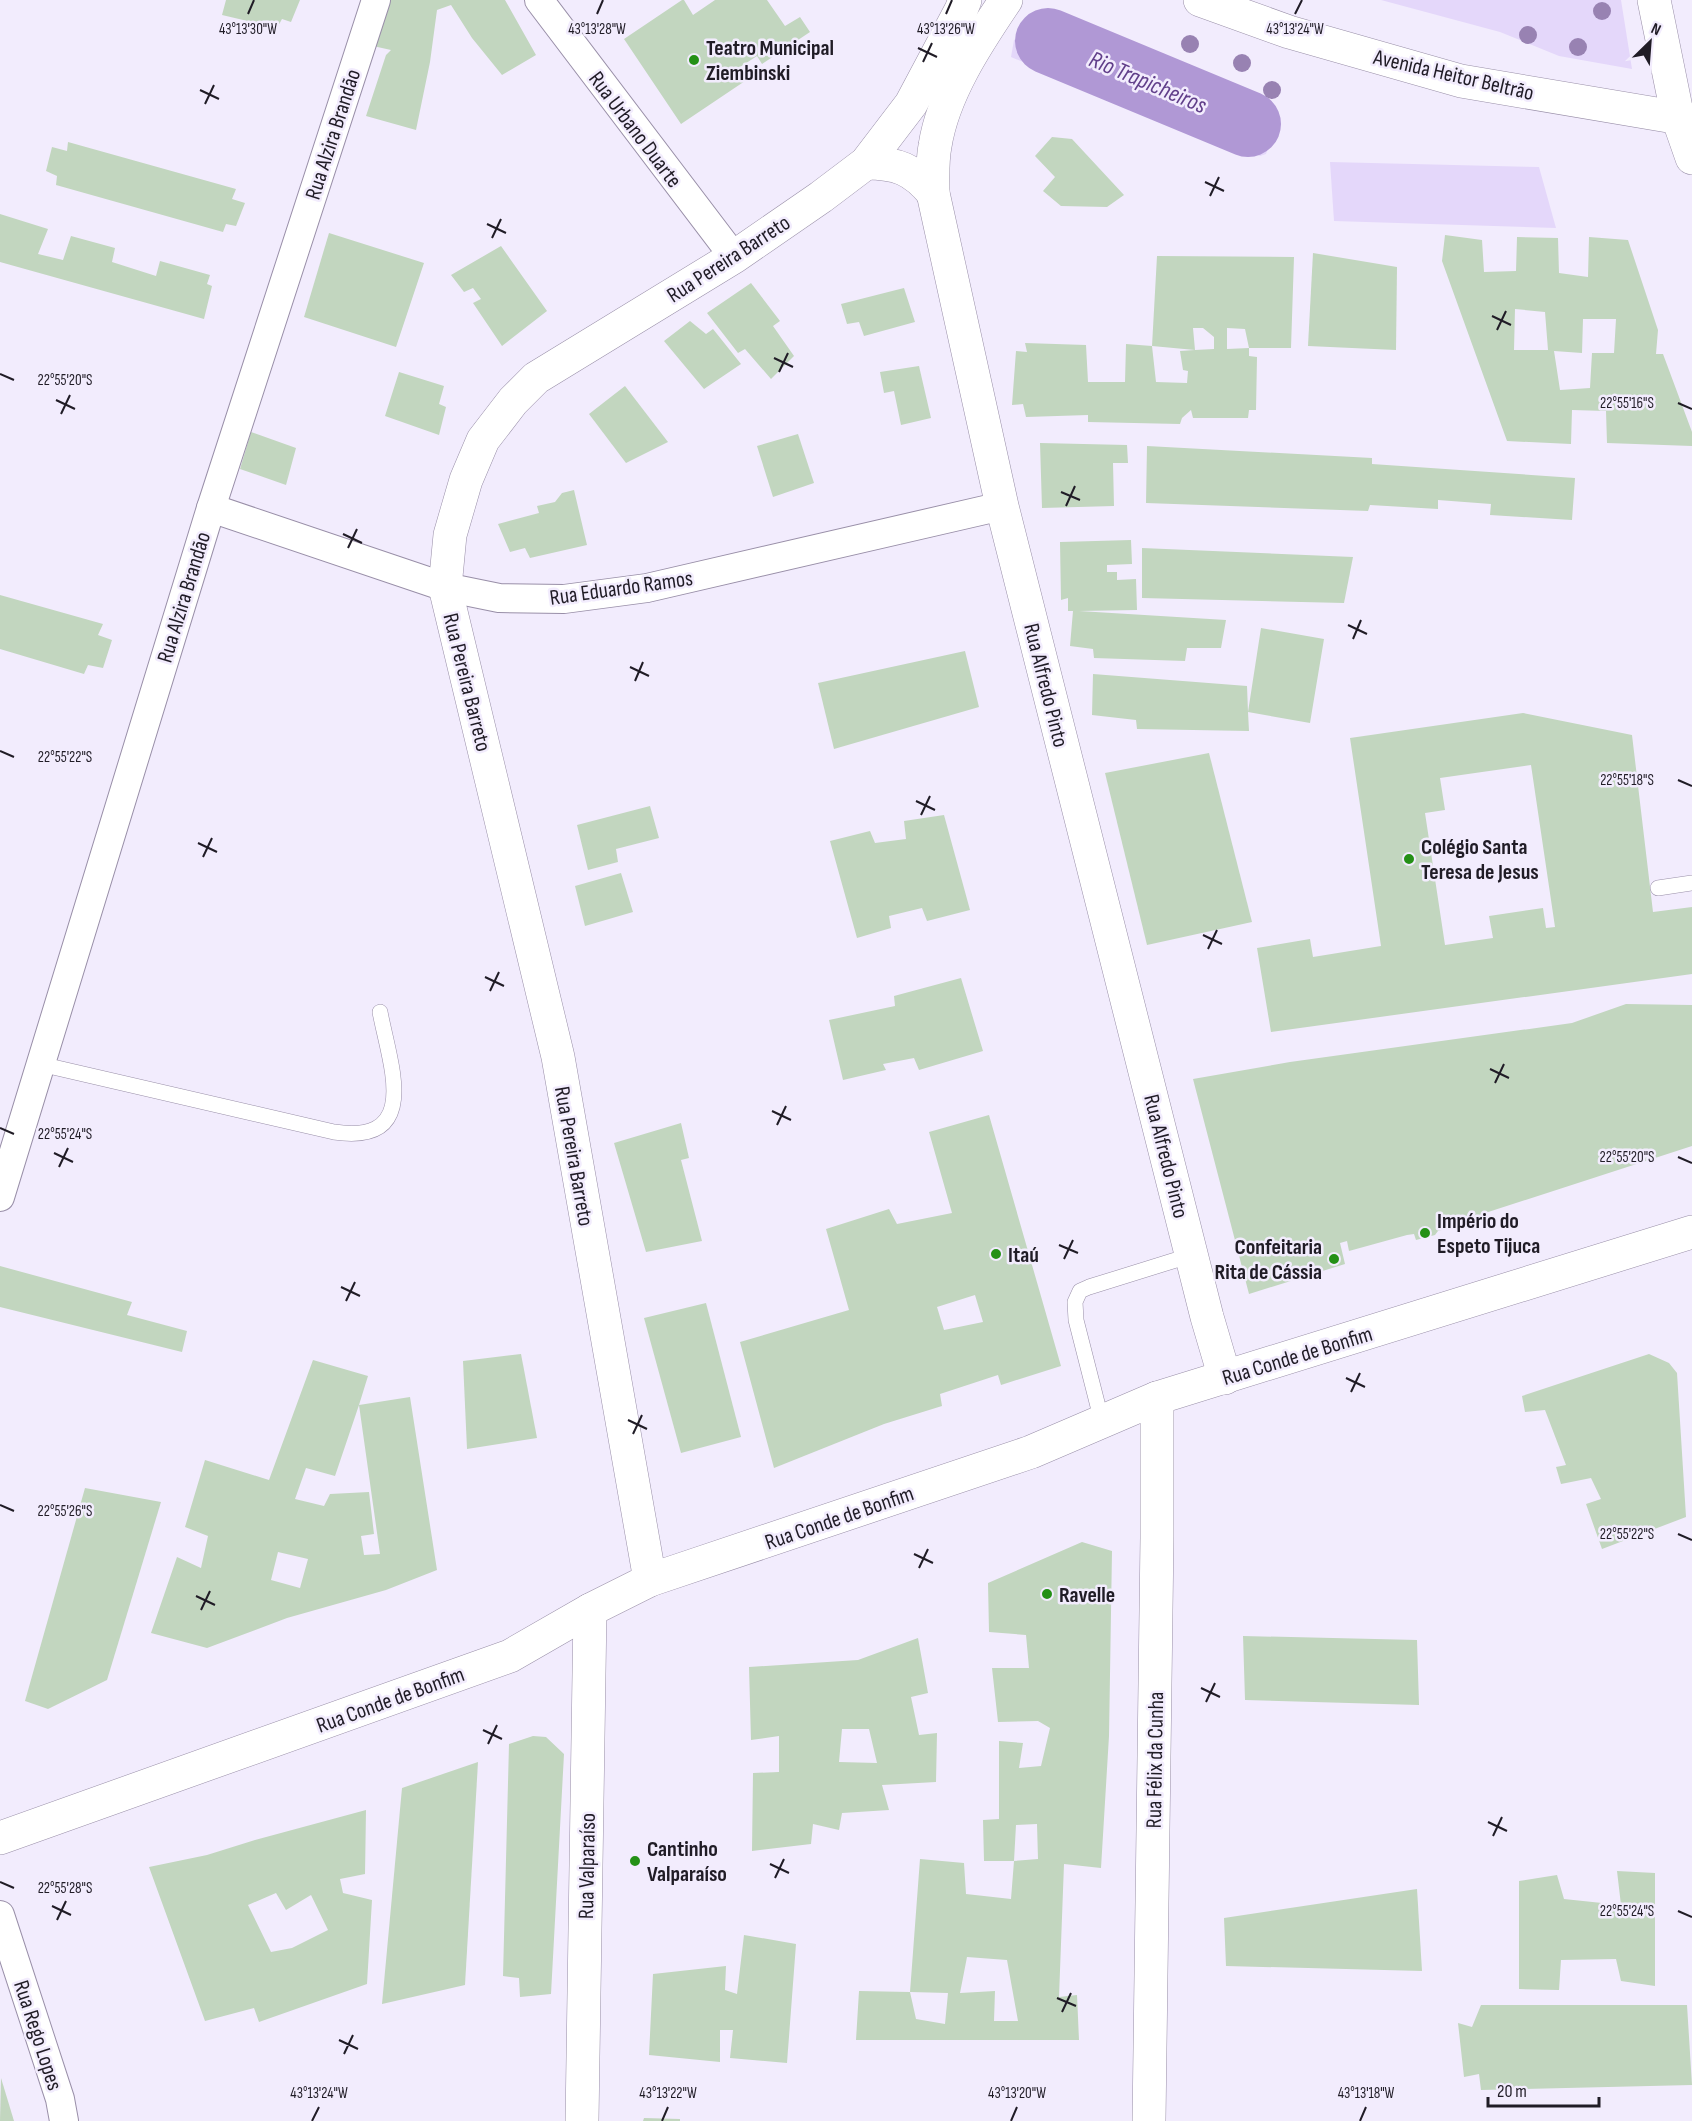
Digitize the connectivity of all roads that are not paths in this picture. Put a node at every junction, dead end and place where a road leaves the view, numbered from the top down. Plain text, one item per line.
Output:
1 (376, 0) edge
2 (539, 0) edge
3 (965, 0) edge
4 (1006, 0) edge
5 (1200, 0) edge
6 (1654, 0) edge
7 (1685, 119) edge
8 (1692, 158) edge
9 (866, 163) junction
10 (933, 193) junction
11 (734, 257) junction
12 (1002, 506) junction
13 (211, 508) junction
14 (445, 587) junction
15 (1692, 882) edge
16 (1658, 888) dead end
17 (380, 1012) dead end
18 (40, 1064) junction
19 (0, 1197) edge
20 (1692, 1232) edge
21 (1192, 1255) junction
22 (1225, 1378) junction
23 (1157, 1398) junction
24 (1102, 1422) junction
25 (650, 1581) junction
26 (590, 1610) junction
27 (0, 1839) edge
28 (0, 1915) edge
29 (64, 2121) edge
30 (582, 2121) edge
31 (1149, 2121) edge

1 - 13 street, Rua Alzira Brandão
2 - 11 street, Rua Urbano Duarte
3 - 9 street, Rua Pereira Barreto
4 - 10 street, Rua Alfredo Pinto
5 - 7 street, Avenida Heitor Beltrão
6 - 7 street
7 - 8 street
9 - 10 street
9 - 11 street, Rua Pereira Barreto
10 - 12 street, Rua Alfredo Pinto
11 - 14 street, Rua Pereira Barreto
12 - 14 street, Rua Eduardo Ramos
12 - 21 street, Rua Alfredo Pinto
13 - 14 street, Rua Eduardo Ramos
13 - 18 street, Rua Alzira Brandão
14 - 25 street, Rua Pereira Barreto
15 - 16 lane
17 - 18 lane
18 - 19 street, Rua Alzira Brandão
20 - 22 street, Rua Conde de Bonfim
21 - 22 street, Rua Alfredo Pinto
21 - 24 lane
22 - 23 street, Rua Conde de Bonfim
23 - 24 street, Rua Conde de Bonfim
23 - 31 street, Rua Félix da Cunha
24 - 25 street, Rua Conde de Bonfim
25 - 26 street, Rua Conde de Bonfim
26 - 27 street, Rua Conde de Bonfim
26 - 30 street, Rua Valparaíso
28 - 29 street, Rua Rego Lopes

